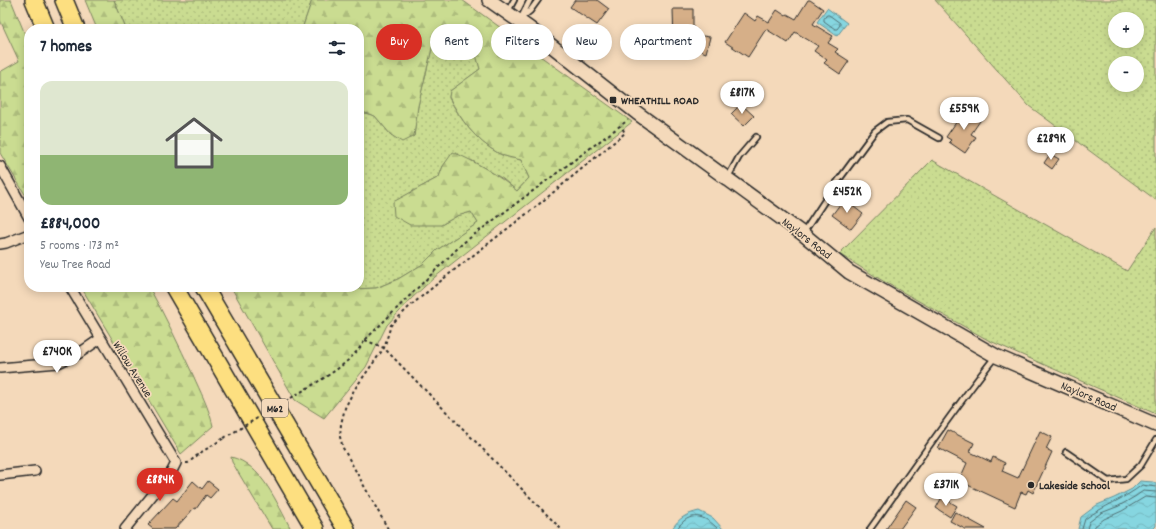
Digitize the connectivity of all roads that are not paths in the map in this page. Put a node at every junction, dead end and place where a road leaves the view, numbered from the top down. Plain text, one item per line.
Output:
1 (34, 0) edge
2 (64, 0) edge
3 (489, 0) edge
4 (514, 0) edge
5 (530, 0) edge
6 (538, 0) edge
7 (507, 12) junction
8 (520, 20) junction
9 (44, 24) edge
10 (74, 24) edge
11 (756, 137) dead end
12 (939, 138) dead end
13 (0, 166) edge
14 (727, 179) junction
15 (24, 209) edge
16 (803, 234) junction
17 (24, 236) edge
18 (0, 244) edge
19 (73, 292) edge
20 (177, 292) edge
21 (207, 292) edge
22 (100, 339) junction
23 (996, 356) junction
24 (0, 368) edge
25 (1156, 426) edge
26 (1156, 440) edge
27 (1066, 452) dead end
28 (35, 471) dead end
29 (0, 475) edge
30 (125, 529) edge
31 (315, 529) edge
32 (346, 529) edge
33 (870, 529) edge

1 - 9 highway
2 - 10 highway
3 - 7 street, Naylors Road
4 - 7 lane
5 - 8 lane
6 - 8 lane
7 - 8 street, Naylors Road
8 - 14 street, Naylors Road
11 - 14 lane
12 - 16 lane
13 - 15 street
14 - 16 street, Naylors Road
16 - 23 street, Naylors Road
17 - 18 street
19 - 22 street, Willow Avenue
20 - 31 highway, M62
21 - 32 highway, M62
22 - 24 street
22 - 30 street, Willow Avenue
23 - 25 street, Naylors Road
23 - 33 lane
26 - 27 lane
28 - 29 street

